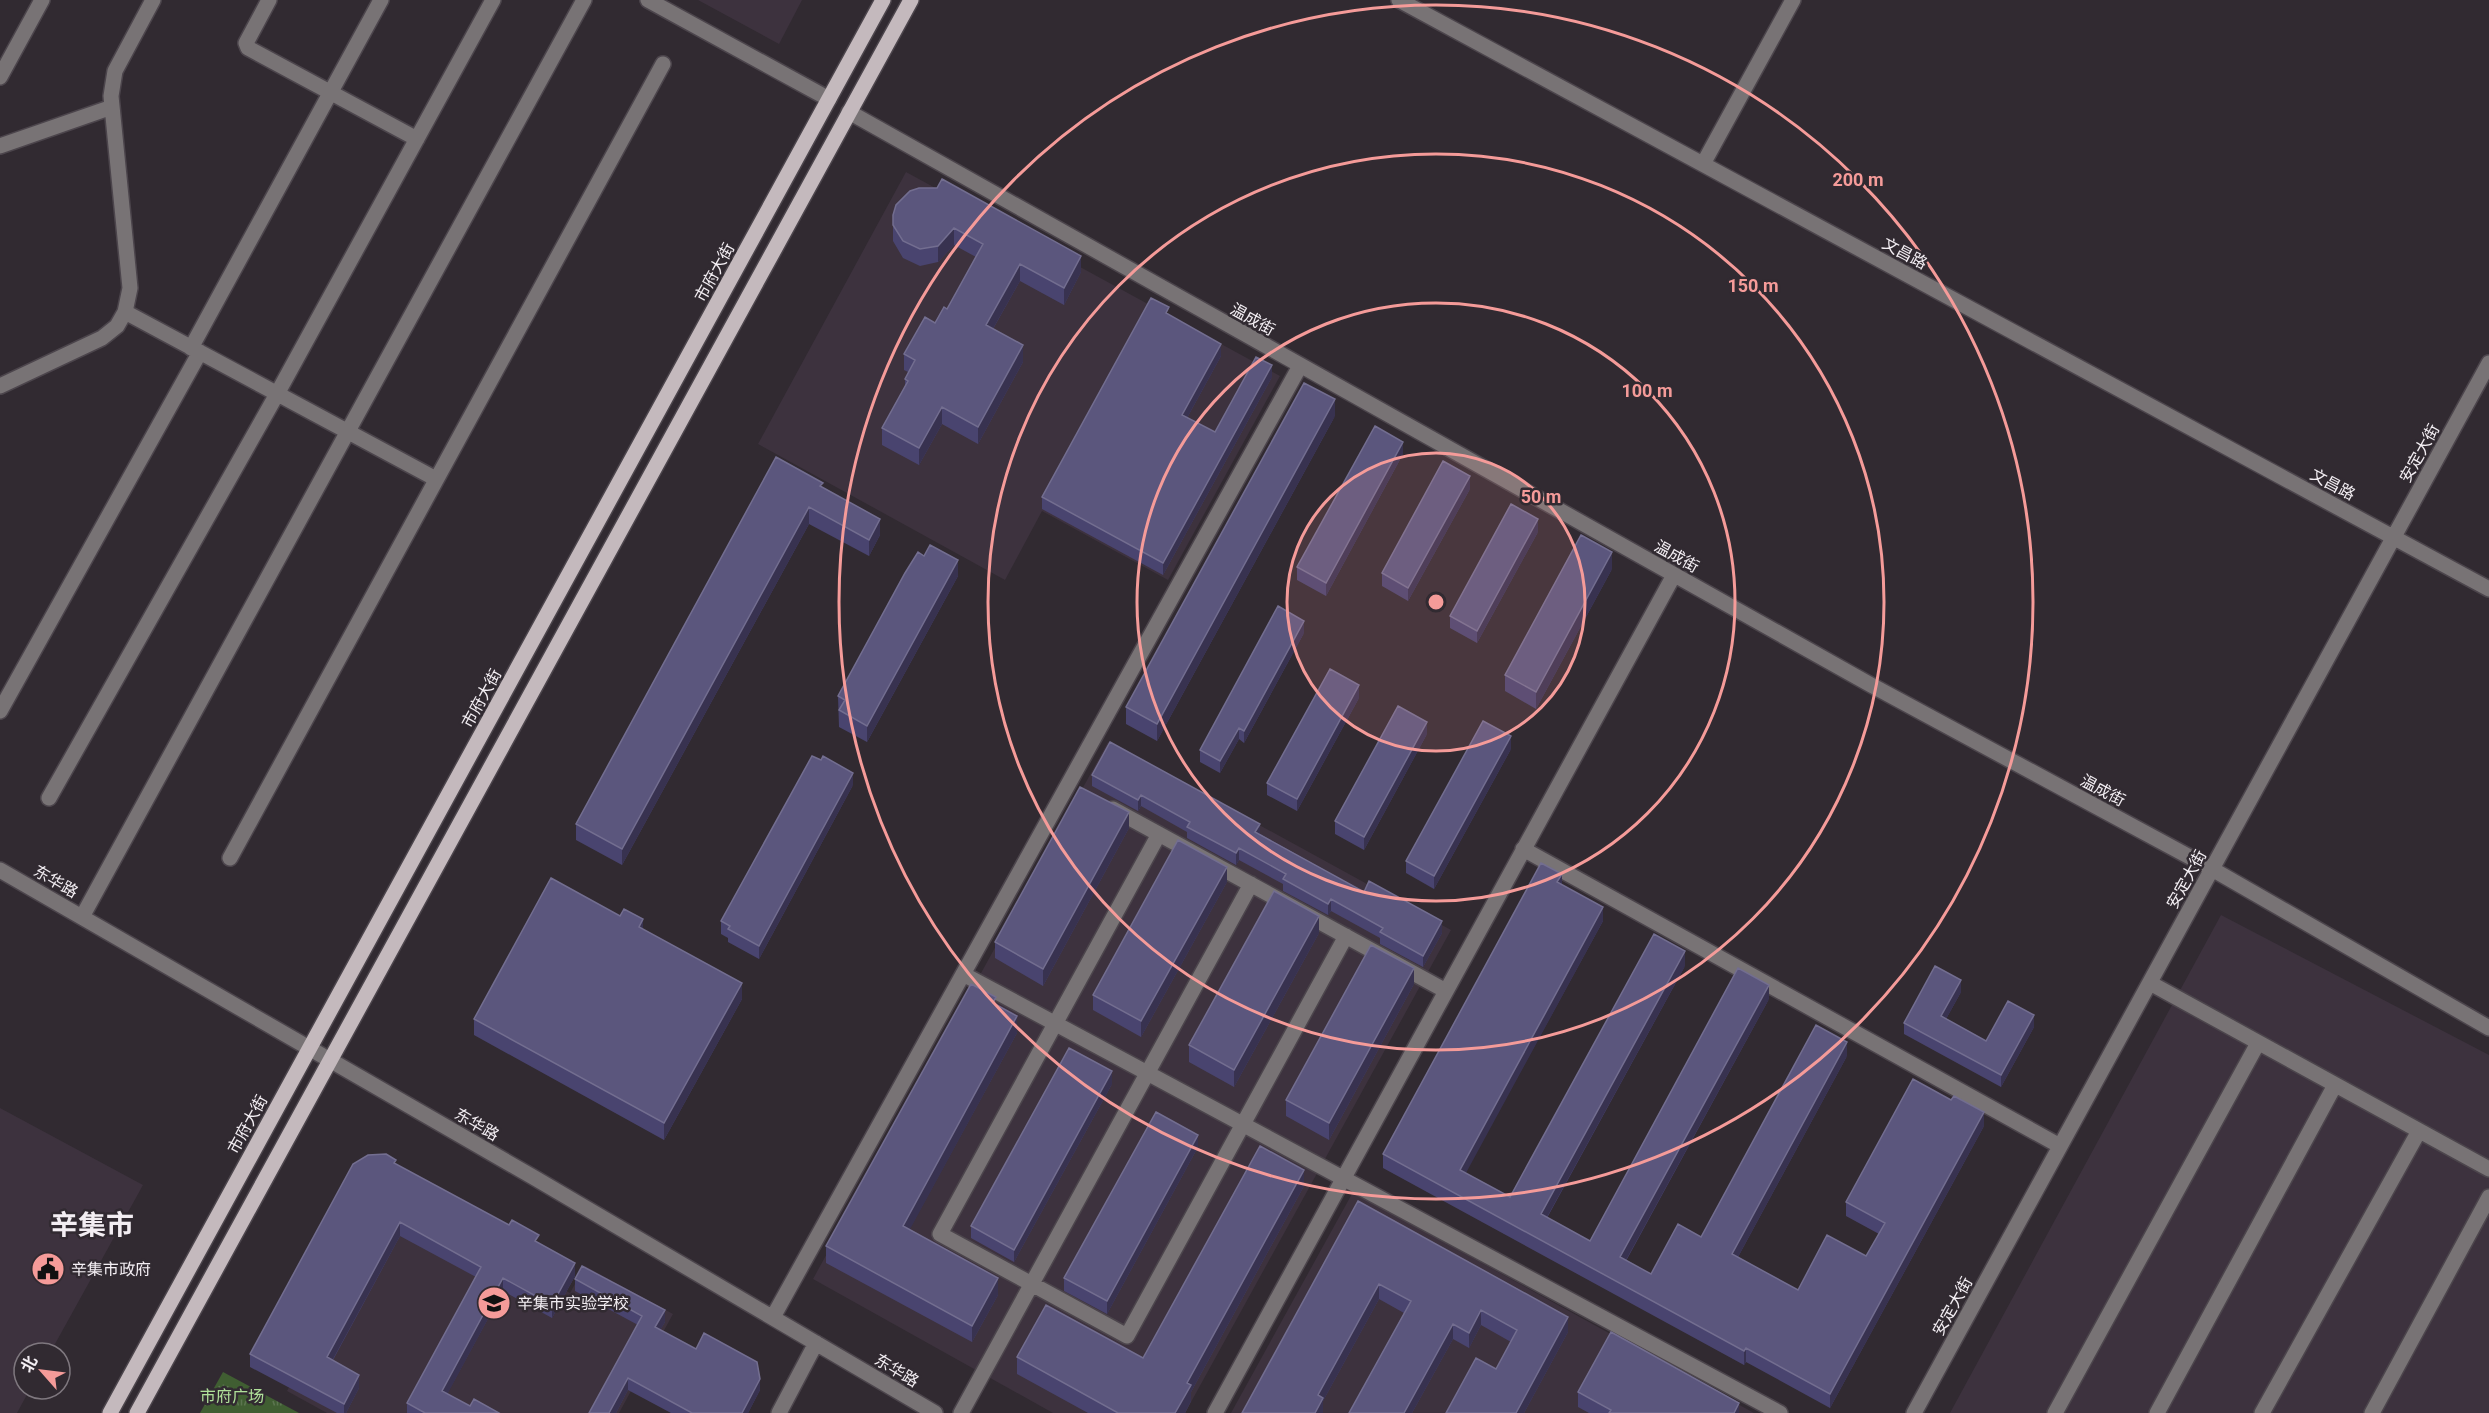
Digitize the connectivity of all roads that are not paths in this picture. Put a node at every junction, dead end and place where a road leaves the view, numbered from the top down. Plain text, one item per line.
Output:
1 (42, 0) edge
2 (153, 0) edge
3 (269, 0) edge
4 (381, 0) edge
5 (493, 0) edge
6 (584, 0) edge
7 (648, 0) edge
8 (884, 0) edge
9 (911, 0) edge
10 (1399, 0) edge
11 (1792, 0) edge
12 (663, 64) dead end
13 (0, 77) edge
14 (331, 92) junction
15 (829, 99) junction
16 (112, 107) junction
17 (849, 112) junction
18 (417, 138) junction
19 (0, 146) edge
20 (1703, 164) junction
21 (124, 312) junction
22 (195, 350) junction
23 (2489, 363) edge
24 (1300, 366) junction
25 (0, 386) edge
26 (277, 394) junction
27 (348, 432) junction
28 (436, 479) junction
29 (2394, 537) junction
30 (1674, 575) junction
31 (2489, 588) edge
32 (0, 711) edge
33 (49, 798) dead end
34 (1099, 801) edge
35 (1159, 834) junction
36 (1523, 849) junction
37 (230, 858) dead end
38 (2212, 869) junction
39 (0, 870) edge
40 (1251, 884) junction
41 (82, 917) junction
42 (1346, 936) junction
43 (963, 974) junction
44 (2150, 983) junction
45 (1446, 991) junction
46 (1055, 1024) junction
47 (2489, 1028) edge
48 (2258, 1043) junction
49 (309, 1048) junction
50 (330, 1060) junction
51 (1147, 1073) junction
52 (2335, 1085) junction
53 (1243, 1125) junction
54 (2419, 1131) junction
55 (2060, 1146) junction
56 (2489, 1169) edge
57 (1343, 1179) junction
58 (2489, 1197) edge
59 (1032, 1284) junction
60 (773, 1317) junction
61 (816, 1343) junction
62 (110, 1413) edge
63 (137, 1413) edge
64 (779, 1413) edge
65 (935, 1413) edge
66 (961, 1413) edge
67 (1215, 1413) edge
68 (1780, 1413) edge
69 (1914, 1413) edge
70 (2055, 1413) edge
71 (2157, 1413) edge
72 (2262, 1413) edge
73 (2372, 1413) edge

1 - 13 street
2 - 16 street
3 - 14 street
4 - 14 street
5 - 18 street
6 - 27 street
7 - 15 street
8 - 15 main road, 市府大街
9 - 17 main road
10 - 20 street, 文昌路
11 - 20 street
12 - 28 street
14 - 18 street
14 - 22 street
15 - 49 main road, 市府大街
16 - 19 street
16 - 21 street
17 - 24 street, 温成街
17 - 50 main road
18 - 26 street
20 - 29 street, 文昌路
21 - 22 street
21 - 25 street
22 - 26 street
22 - 32 street
23 - 29 street, 安定大街
24 - 30 street, 温成街
24 - 43 street
26 - 27 street
26 - 33 street
27 - 28 street
27 - 41 street
28 - 37 street
29 - 31 street, 文昌路
29 - 38 street, 安定大街
30 - 36 street
30 - 38 street, 温成街
34 - 35 street
35 - 40 street
35 - 46 street
36 - 45 street
36 - 55 street
38 - 44 street, 安定大街
38 - 47 street, 温成街
39 - 41 street, 东华路
40 - 42 street
40 - 51 street
41 - 49 street, 东华路
42 - 45 street
42 - 53 street
43 - 46 street
43 - 60 street
44 - 48 street
44 - 55 street, 安定大街
45 - 57 street
46 - 51 street
46 - 59 street
48 - 52 street
48 - 70 street
49 - 50 street, 东华路
49 - 62 main road, 市府大街
50 - 60 street, 东华路
50 - 63 main road
51 - 53 street
51 - 59 street
52 - 54 street
52 - 71 street
53 - 57 street
53 - 59 street
54 - 56 street
54 - 72 street
55 - 69 street, 安定大街
57 - 67 street
57 - 68 street
58 - 73 street
59 - 66 street
60 - 61 street, 东华路
61 - 64 street
61 - 65 street, 东华路

